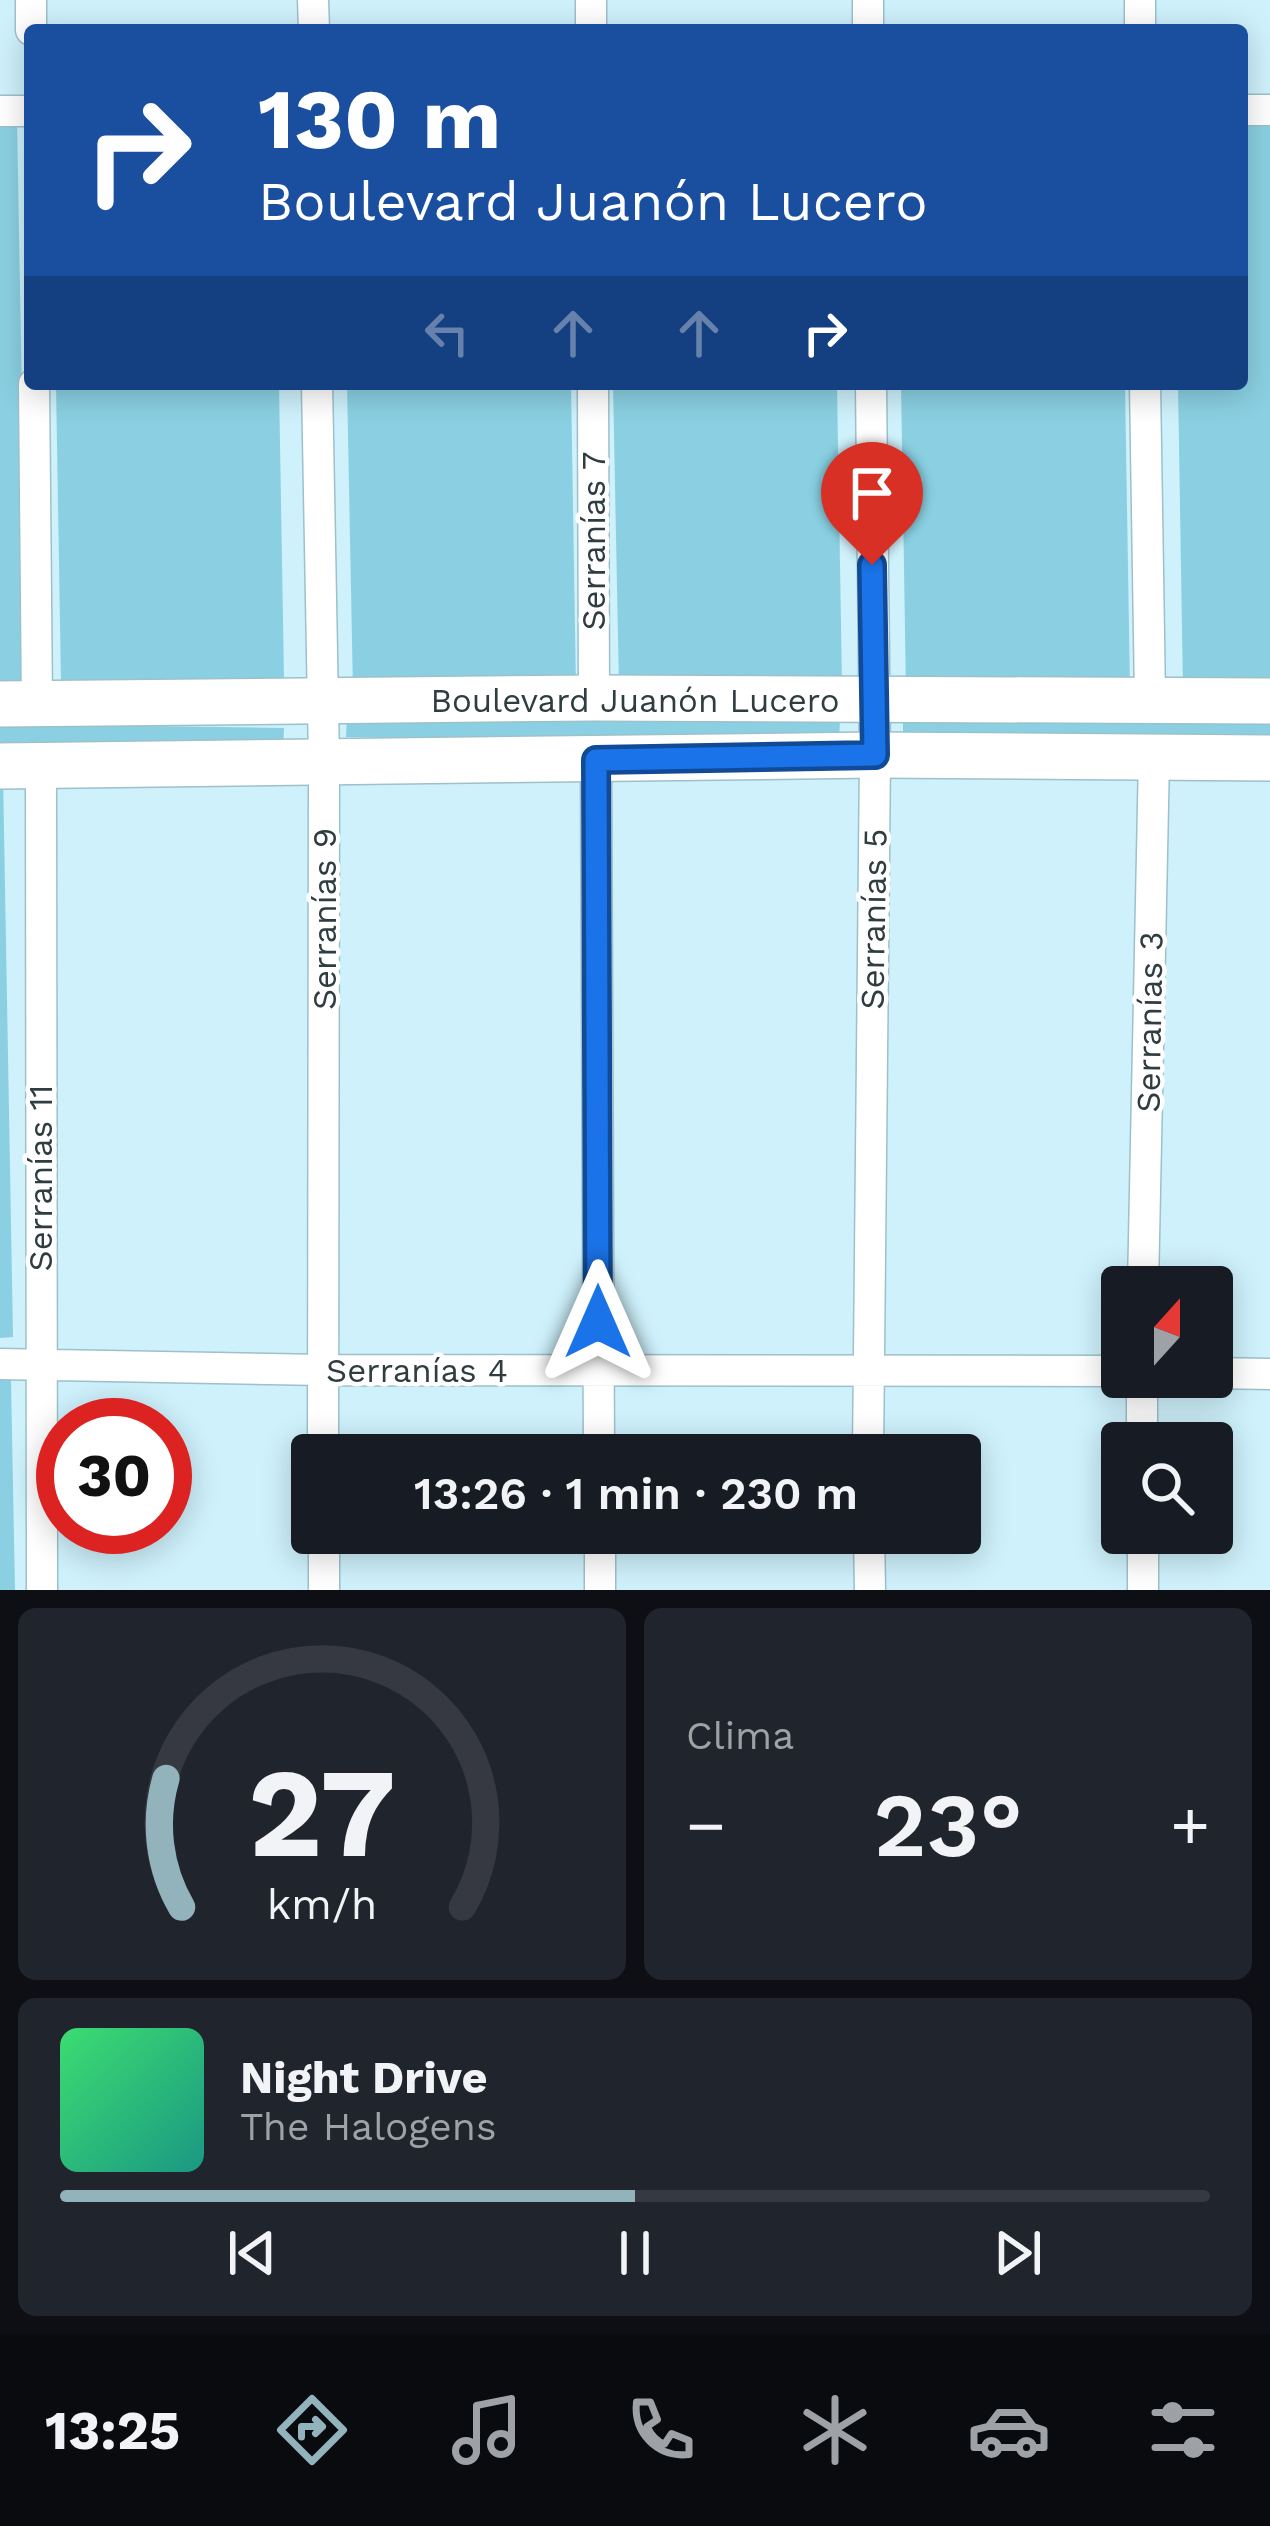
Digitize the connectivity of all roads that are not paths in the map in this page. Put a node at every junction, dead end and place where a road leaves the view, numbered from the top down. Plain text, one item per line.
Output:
1 (34, 390) edge
2 (317, 390) edge
3 (593, 390) edge
4 (871, 390) edge
5 (1145, 390) edge
6 (594, 698) junction
7 (1150, 698) junction
8 (320, 699) junction
9 (873, 701) junction
10 (1270, 701) edge
11 (19, 704) edge
12 (875, 755) junction
13 (1154, 758) junction
14 (1270, 758) edge
15 (596, 760) junction
16 (324, 761) junction
17 (20, 766) edge
18 (1143, 1266) edge
19 (0, 1364) edge
20 (40, 1364) junction
21 (598, 1369) junction
22 (323, 1370) junction
23 (868, 1371) junction
24 (1101, 1371) edge
25 (1233, 1373) edge
26 (1270, 1374) edge
27 (323, 1434) edge
28 (599, 1434) edge
29 (868, 1434) edge
30 (324, 1554) edge
31 (600, 1554) edge
32 (869, 1554) edge
33 (1143, 1554) edge
34 (42, 1590) edge
35 (324, 1590) edge
36 (600, 1590) edge
37 (870, 1590) edge
38 (1143, 1590) edge

1 - 11 street
2 - 8 street, Serranías 9
3 - 6 street, Serranías 7
4 - 9 street, Serranías 5
5 - 7 street
6 - 8 main road, Boulevard Juanón Lucero
6 - 9 main road, Boulevard Juanón Lucero
7 - 9 main road, Boulevard Juanón Lucero
7 - 10 main road, Boulevard Juanón Lucero
8 - 11 main road, Boulevard Juanón Lucero
8 - 16 street, Serranías 9
9 - 12 street, Serranías 5
12 - 13 main road, Boulevard Juanón Lucero
12 - 15 main road, Boulevard Juanón Lucero
12 - 23 street, Serranías 5
13 - 14 main road, Boulevard Juanón Lucero
13 - 18 street, Serranías 3
15 - 16 main road, Boulevard Juanón Lucero
15 - 21 street
16 - 17 main road, Boulevard Juanón Lucero
16 - 22 street, Serranías 9
17 - 20 street, Serranías 11
19 - 20 street, Serranías 4
20 - 22 street, Serranías 4
20 - 34 street, Serranías 11
21 - 22 street, Serranías 4
21 - 23 street, Serranías 4
21 - 28 street
22 - 27 street, Serranías 9
23 - 24 street, Serranías 4
23 - 29 street, Serranías 5
25 - 26 street
30 - 35 street
31 - 36 street
32 - 37 street
33 - 38 street

